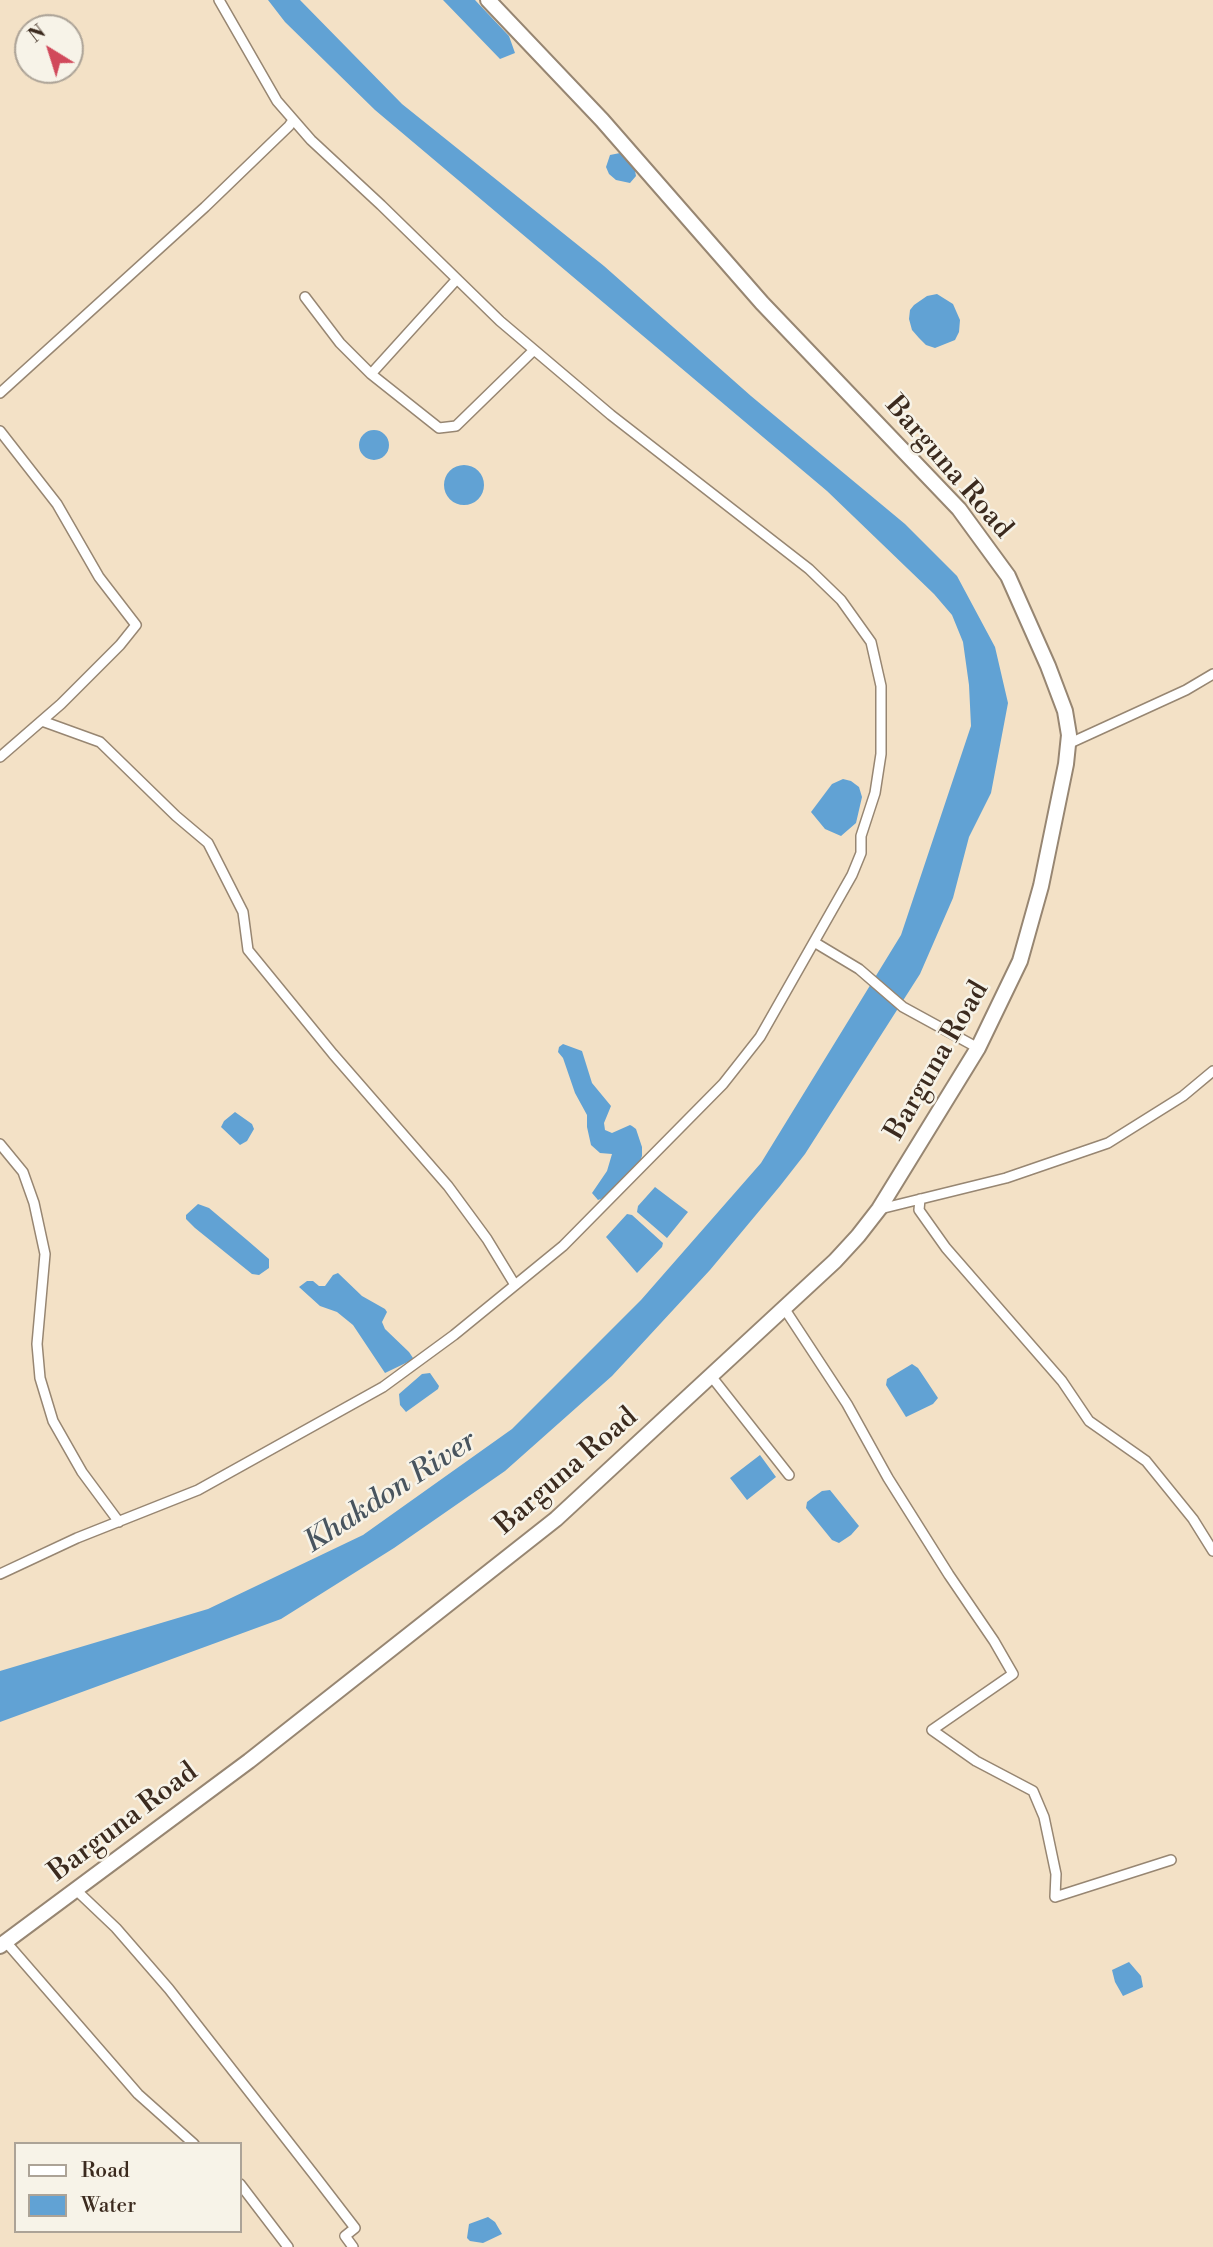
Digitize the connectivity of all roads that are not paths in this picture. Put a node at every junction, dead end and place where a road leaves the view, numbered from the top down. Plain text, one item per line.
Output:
1 (219, 0) edge
2 (488, 0) edge
3 (293, 120) junction
4 (457, 279) junction
5 (305, 297) dead end
6 (534, 350) junction
7 (371, 374) junction
8 (0, 393) edge
9 (0, 432) edge
10 (1213, 674) edge
11 (42, 721) junction
12 (1068, 744) junction
13 (0, 757) edge
14 (814, 942) junction
15 (978, 1048) junction
16 (1213, 1070) edge
17 (0, 1144) edge
18 (919, 1199) junction
19 (879, 1209) junction
20 (515, 1285) junction
21 (784, 1308) junction
22 (711, 1376) junction
23 (789, 1475) dead end
24 (119, 1522) junction
25 (1213, 1551) edge
26 (0, 1574) edge
27 (1171, 1860) dead end
28 (76, 1890) junction
29 (3, 1944) edge
30 (192, 2142) edge
31 (242, 2187) edge
32 (288, 2247) edge
33 (353, 2247) edge

1 - 3 street
2 - 12 main road, Barguna Road
3 - 4 street
3 - 8 street
4 - 6 street
4 - 7 street
5 - 7 street
6 - 7 street
6 - 14 street
9 - 11 street
10 - 12 street
11 - 13 street
11 - 20 street
12 - 15 main road, Barguna Road
14 - 15 street
14 - 20 street
15 - 19 main road, Barguna Road
16 - 18 street
17 - 24 street
18 - 19 street
18 - 25 street
19 - 21 main road, Barguna Road
20 - 24 street
21 - 22 main road, Barguna Road
21 - 27 street
22 - 23 street
22 - 28 main road, Barguna Road
24 - 26 street
28 - 29 main road, Barguna Road
28 - 33 street
29 - 30 street
31 - 32 street

